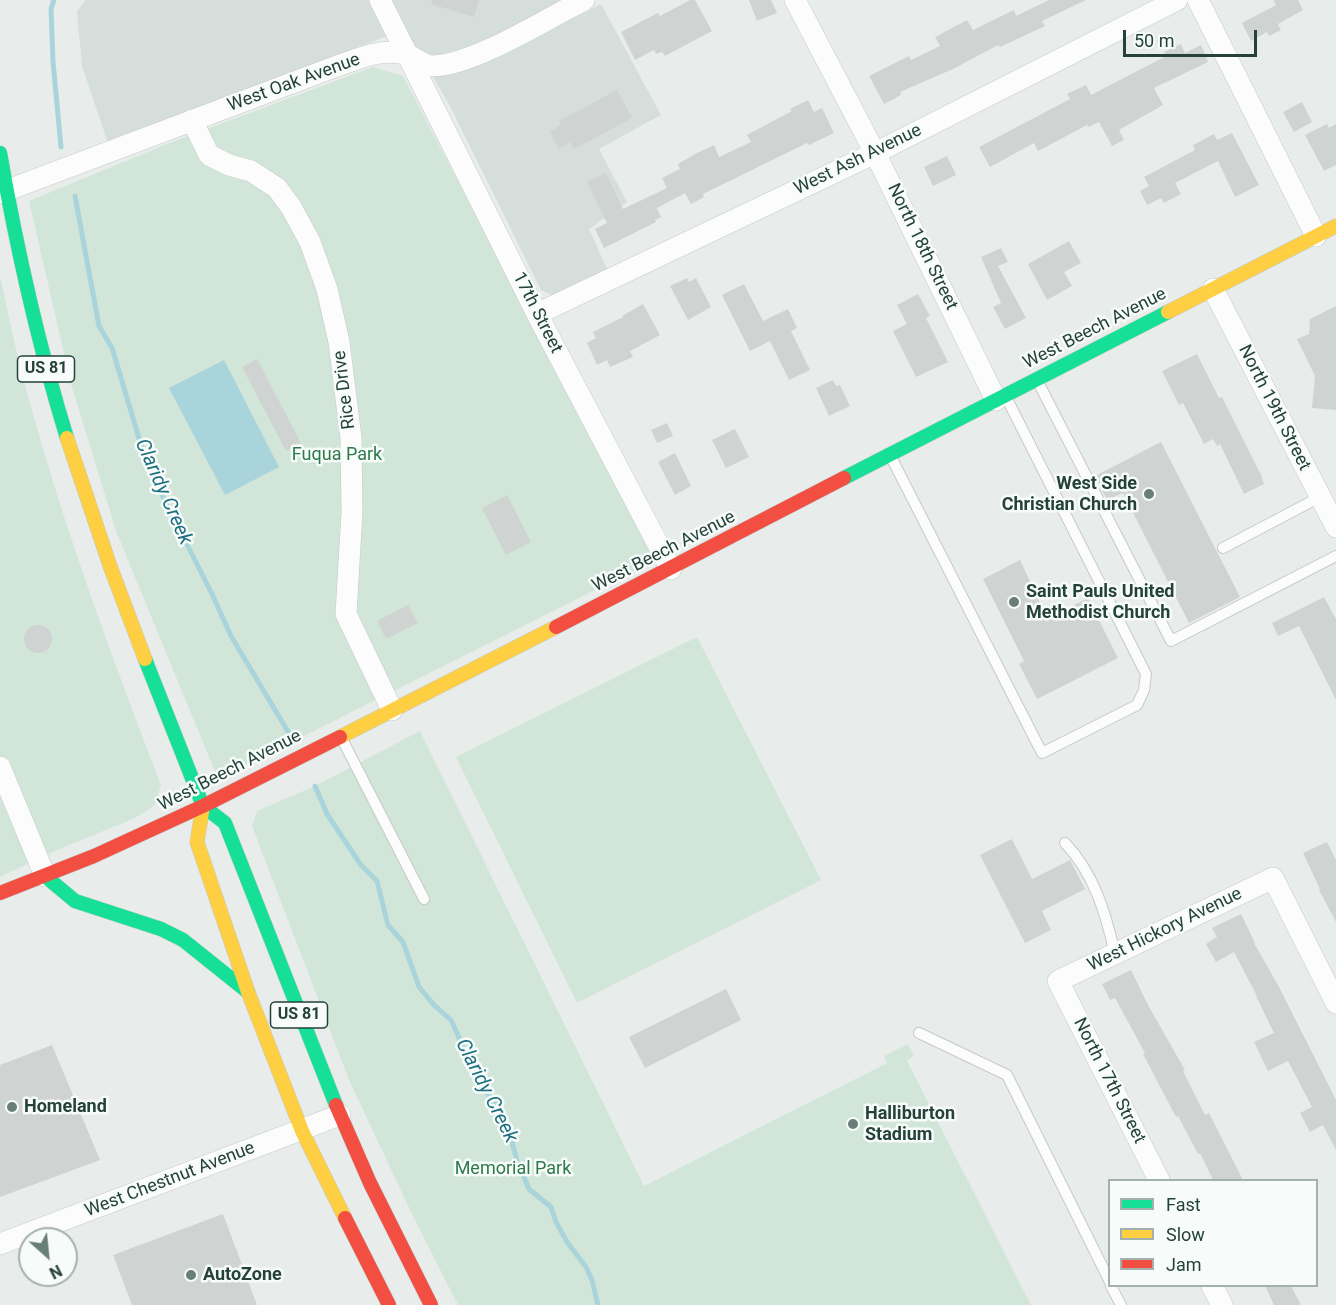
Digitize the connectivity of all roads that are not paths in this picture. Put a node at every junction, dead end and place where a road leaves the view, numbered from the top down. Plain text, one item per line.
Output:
1 (380, 0) edge
2 (584, 0) edge
3 (795, 0) edge
4 (1177, 0) edge
5 (1198, 0) edge
6 (407, 55) junction
7 (192, 120) junction
8 (0, 153) edge
9 (875, 153) junction
10 (3, 192) edge
11 (1336, 225) edge
12 (1316, 236) junction
13 (1213, 289) junction
14 (537, 314) junction
15 (1037, 379) junction
16 (1000, 397) junction
17 (889, 454) junction
18 (1320, 497) junction
19 (1336, 527) edge
20 (1223, 548) dead end
21 (1336, 556) edge
22 (671, 569) junction
23 (392, 710) junction
24 (340, 736) junction
25 (0, 767) edge
26 (203, 806) junction
27 (1065, 843) dead end
28 (45, 876) junction
29 (0, 894) edge
30 (424, 899) dead end
31 (1115, 954) junction
32 (1058, 981) joint
33 (248, 992) junction
34 (1336, 1003) edge
35 (919, 1034) dead end
36 (340, 1115) junction
37 (302, 1131) junction
38 (1158, 1179) edge
39 (0, 1244) edge
40 (1108, 1280) edge
41 (1112, 1287) edge
42 (1213, 1287) edge
43 (389, 1305) edge
44 (431, 1305) edge
45 (1121, 1305) edge
46 (1222, 1305) edge

1 - 6 street
2 - 6 street, West Oak Avenue
3 - 9 street, North 18th Street
4 - 9 street, West Ash Avenue
5 - 12 street
6 - 7 street, West Oak Avenue
6 - 14 street, 17th Street
7 - 10 street, West Oak Avenue
7 - 23 street, Rice Drive
8 - 10 main road, US 81
9 - 14 street, West Ash Avenue
9 - 16 street, North 18th Street
10 - 26 main road, US 81
11 - 12 main road, West Beech Avenue
12 - 13 main road, West Beech Avenue
13 - 15 main road, West Beech Avenue
13 - 18 street, North 19th Street
14 - 22 street, 17th Street
15 - 16 main road, West Beech Avenue
15 - 21 lane
16 - 17 main road, West Beech Avenue
16 - 17 lane
17 - 22 main road, West Beech Avenue
18 - 19 street, North 19th Street
18 - 20 lane
22 - 23 main road, West Beech Avenue
23 - 24 main road, West Beech Avenue
24 - 26 main road, West Beech Avenue
24 - 30 lane
25 - 28 street
26 - 28 main road, West Beech Avenue
26 - 33 main road, US 81
26 - 36 main road, US 81
27 - 31 lane
28 - 29 main road, West Beech Avenue
28 - 33 main road
31 - 32 street, West Hickory Avenue
31 - 34 street, West Hickory Avenue
32 - 38 street, North 17th Street
33 - 37 main road, US 81
35 - 40 lane
36 - 37 street, West Chestnut Avenue
36 - 44 main road, US 81
37 - 39 street, West Chestnut Avenue
37 - 43 main road, US 81
41 - 45 lane
42 - 46 street

